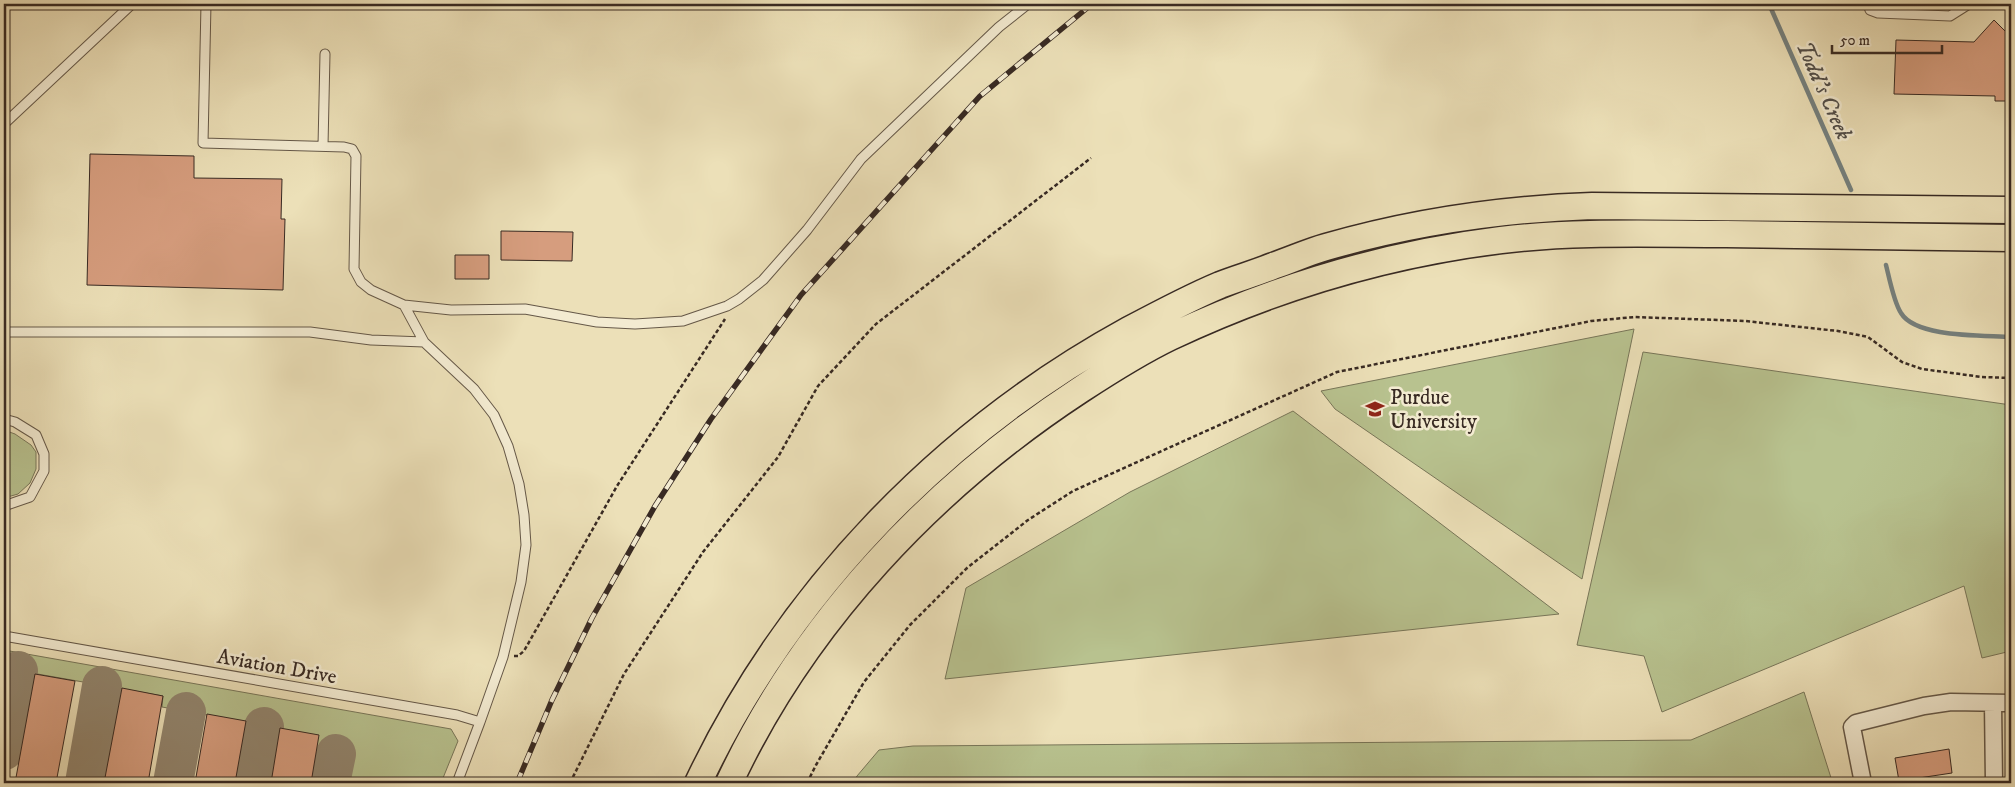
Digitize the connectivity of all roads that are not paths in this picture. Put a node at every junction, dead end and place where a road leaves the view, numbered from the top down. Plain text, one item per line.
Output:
1 (132, 4) edge
2 (206, 4) edge
3 (1028, 4) edge
4 (1868, 4) edge
5 (1969, 4) edge
6 (325, 54) dead end
7 (4, 124) edge
8 (323, 146) junction
9 (2011, 210) edge
10 (2011, 238) edge
11 (404, 305) junction
12 (4, 332) edge
13 (424, 342) junction
14 (4, 419) edge
15 (4, 506) edge
16 (4, 636) edge
17 (1993, 703) junction
18 (2011, 703) edge
19 (480, 722) junction
20 (457, 783) edge
21 (698, 783) edge
22 (729, 783) edge
23 (1863, 783) edge
24 (1994, 783) edge

1 - 7 lane
2 - 8 lane
3 - 11 lane
4 - 5 lane
6 - 8 lane
8 - 11 lane
9 - 21 main road
10 - 22 main road
11 - 13 lane
12 - 13 lane
13 - 19 lane
14 - 15 lane
16 - 19 lane, Aviation Drive
17 - 18 street
17 - 23 street
17 - 24 street
19 - 20 lane

